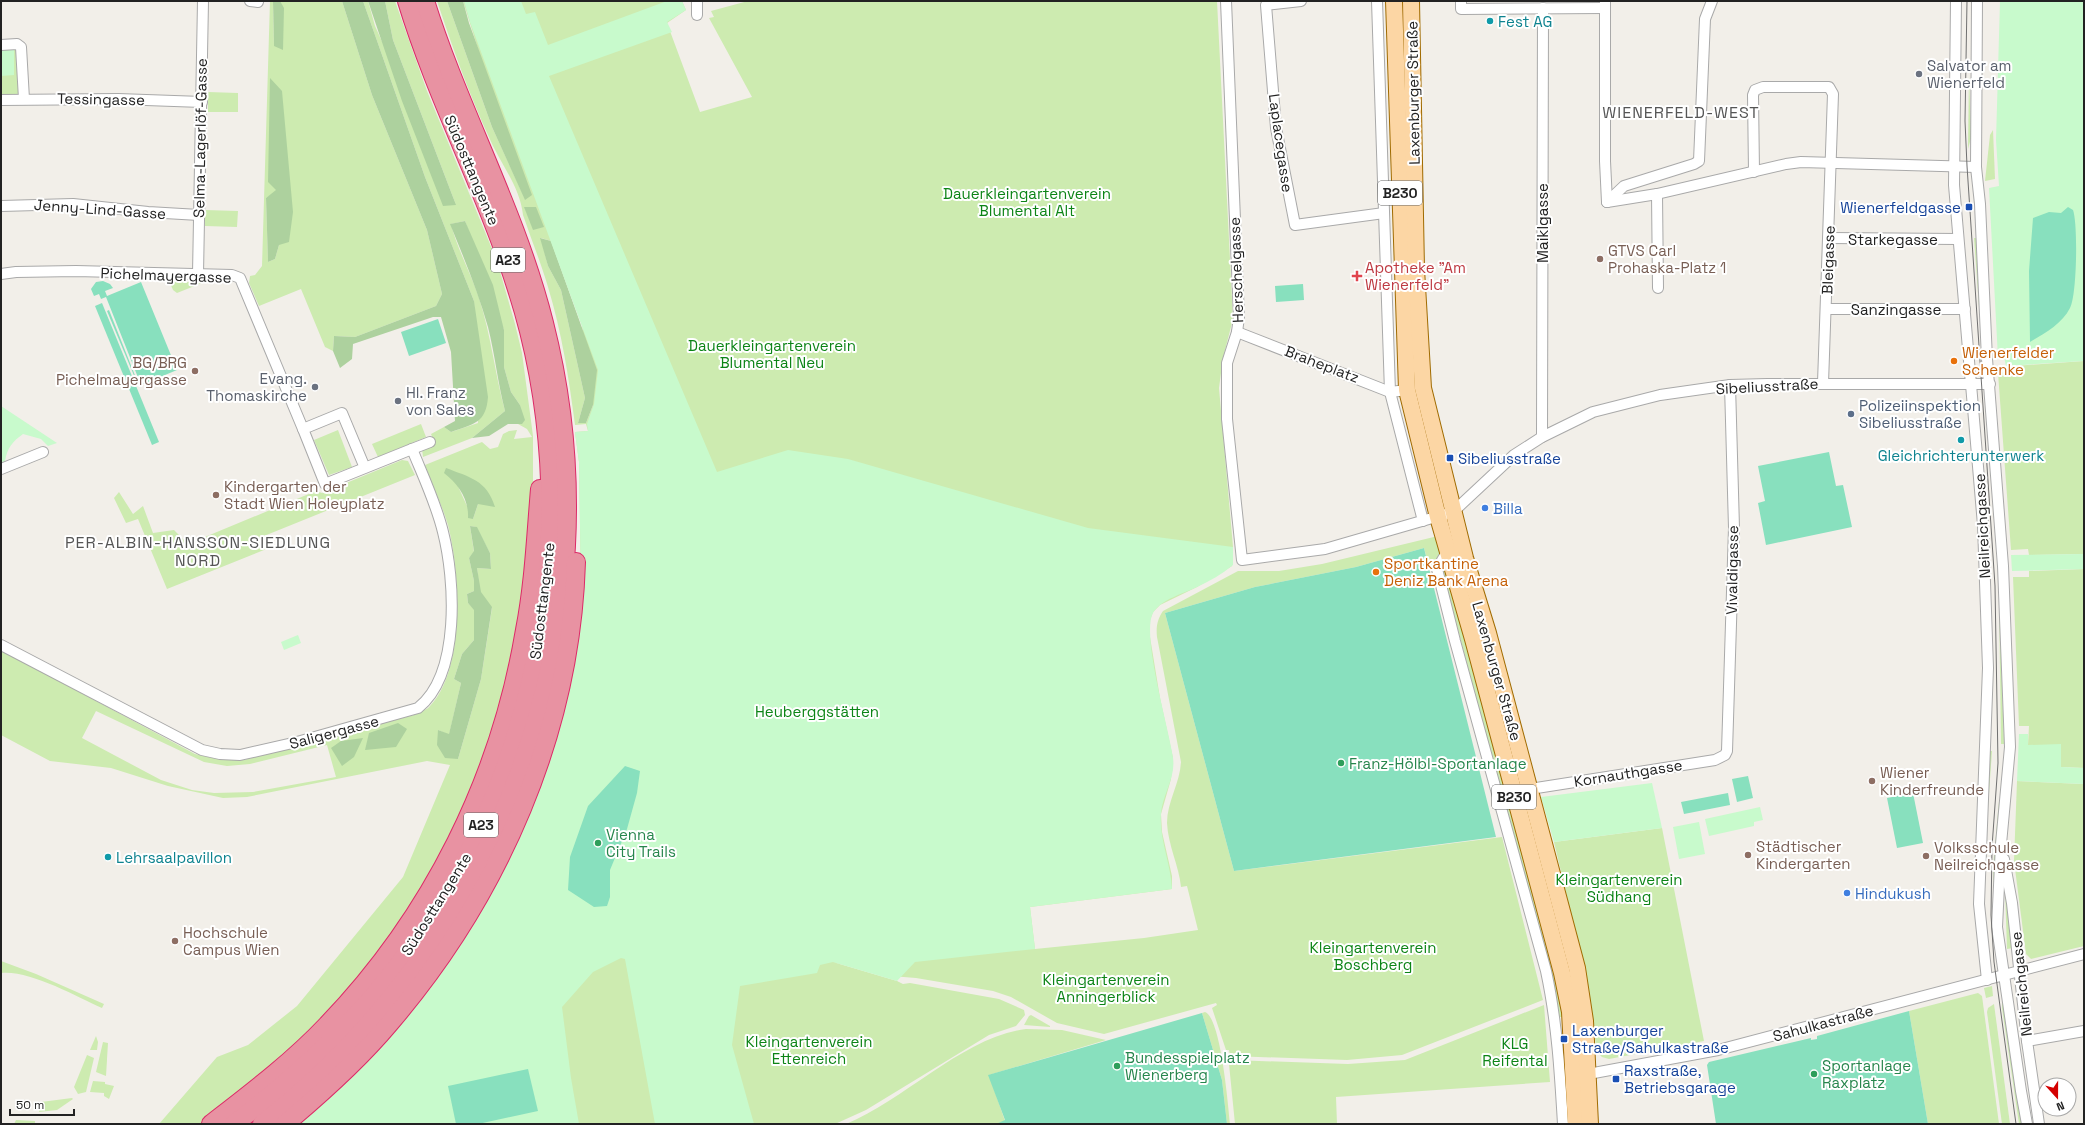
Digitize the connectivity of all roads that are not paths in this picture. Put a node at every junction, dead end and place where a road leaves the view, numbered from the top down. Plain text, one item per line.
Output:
1 (203, 1) edge
2 (407, 1) edge
3 (425, 1) edge
4 (698, 1) edge
5 (1226, 1) edge
6 (1301, 1) edge
7 (1377, 1) edge
8 (1394, 1) edge
9 (1411, 1) edge
10 (1712, 1) edge
11 (1956, 1) edge
12 (1977, 1) edge
13 (1461, 5) edge
14 (1605, 5) edge
15 (1543, 8) junction
16 (697, 15) dead end
17 (1, 45) edge
18 (24, 99) junction
19 (1, 100) edge
20 (202, 102) junction
21 (1832, 162) junction
22 (1953, 165) junction
23 (1976, 166) junction
24 (1754, 172) junction
25 (1657, 194) junction
26 (1607, 202) junction
27 (1, 206) edge
28 (1384, 213) junction
29 (199, 215) junction
30 (1829, 238) junction
31 (1958, 239) junction
32 (1, 274) edge
33 (198, 274) junction
34 (1658, 288) dead end
35 (1827, 309) junction
36 (1965, 310) junction
37 (1237, 332) junction
38 (1823, 383) junction
39 (1990, 384) junction
40 (1730, 385) junction
41 (1972, 385) junction
42 (1407, 390) junction
43 (1390, 392) junction
44 (303, 429) junction
45 (1542, 437) junction
46 (430, 442) dead end
47 (548, 443) junction
48 (412, 449) junction
49 (43, 452) dead end
50 (566, 466) junction
51 (365, 468) junction
52 (1, 469) edge
53 (1453, 512) junction
54 (1431, 519) junction
55 (1242, 560) joint
56 (1, 645) edge
57 (1725, 755) joint
58 (1530, 789) junction
59 (2001, 844) junction
60 (2084, 954) edge
61 (2018, 970) junction
62 (2004, 975) junction
63 (1987, 980) junction
64 (2084, 1031) edge
65 (2026, 1041) junction
66 (1574, 1079) junction
67 (211, 1124) edge
68 (234, 1124) edge
69 (262, 1124) edge
70 (285, 1124) edge
71 (1563, 1124) edge
72 (1576, 1124) edge
73 (1590, 1124) edge
74 (2027, 1124) edge
75 (2040, 1124) edge

1 - 20 street, Selma-Lagerlöf-Gasse
2 - 47 highway, Südosttangente / A23
3 - 50 highway, Südosttangente / A23
4 - 16 street
5 - 37 street, Herschelgasse
6 - 28 street, Laplacegasse
7 - 28 street, Laxenburger Straße
8 - 42 main road, Laxenburger Straße / B230
9 - 53 main road, Laxenburger Straße / B230
10 - 26 street
11 - 22 street, Neilreichgasse
12 - 23 street, Neilreichgasse
13 - 15 street
14 - 15 street
14 - 26 street
15 - 45 street, Maiklgasse
17 - 18 street
18 - 19 street, Tessingasse
18 - 20 street, Tessingasse
20 - 29 street, Selma-Lagerlöf-Gasse
21 - 22 street
21 - 24 street
21 - 24 street, Bleigasse
21 - 30 street, Bleigasse
22 - 23 street
22 - 31 street, Neilreichgasse
23 - 39 street, Neilreichgasse
24 - 25 street
25 - 26 street
25 - 34 street
27 - 29 street, Jenny-Lind-Gasse
28 - 43 street, Laxenburger Straße
29 - 33 street, Selma-Lagerlöf-Gasse
30 - 31 street, Starkegasse
30 - 35 street, Bleigasse
31 - 36 street, Neilreichgasse
32 - 33 street, Pichelmayergasse
33 - 44 street, Pichelmayergasse
35 - 36 street, Sanzingasse
35 - 38 street, Bleigasse
36 - 41 street, Neilreichgasse
37 - 43 street, Braheplatz
37 - 55 street, Herschelgasse
38 - 40 street, Sibeliusstraße
38 - 41 street, Sibeliusstraße
39 - 41 street, Sibeliusstraße
39 - 59 street, Neilreichgasse
40 - 45 street, Sibeliusstraße
40 - 57 street, Vivaldigasse
41 - 63 street, Neilreichgasse
42 - 43 street, Braheplatz
42 - 54 main road, Laxenburger Straße / B230
43 - 54 street, Laxenburger Straße
44 - 51 street
44 - 51 street
45 - 53 street, Sibeliusstraße
46 - 48 street
47 - 67 highway
47 - 68 highway, Südosttangente / A23
48 - 51 street
48 - 56 street, Saligergasse
49 - 52 street
50 - 69 highway, Südosttangente / A23
50 - 70 highway
53 - 54 street, Sibeliusstraße
53 - 58 main road, Laxenburger Straße / B230
54 - 55 street, Sibeliusstraße
54 - 66 main road, Laxenburger Straße / B230
57 - 58 street, Kornauthgasse
58 - 66 main road, Laxenburger Straße / B230
59 - 61 street, Neilreichgasse
59 - 62 street, Neilreichgasse
60 - 61 street, Sahulkastraße
61 - 62 street, Sahulkastraße
61 - 65 street, Neilreichgasse
62 - 63 street, Sahulkastraße
62 - 74 street, Neilreichgasse
63 - 66 street, Sahulkastraße
64 - 65 street
65 - 75 street, Neilreichgasse
66 - 71 street, Laxenburger Straße
66 - 72 main road, Laxenburger Straße / B230
66 - 73 main road, Laxenburger Straße / B230

